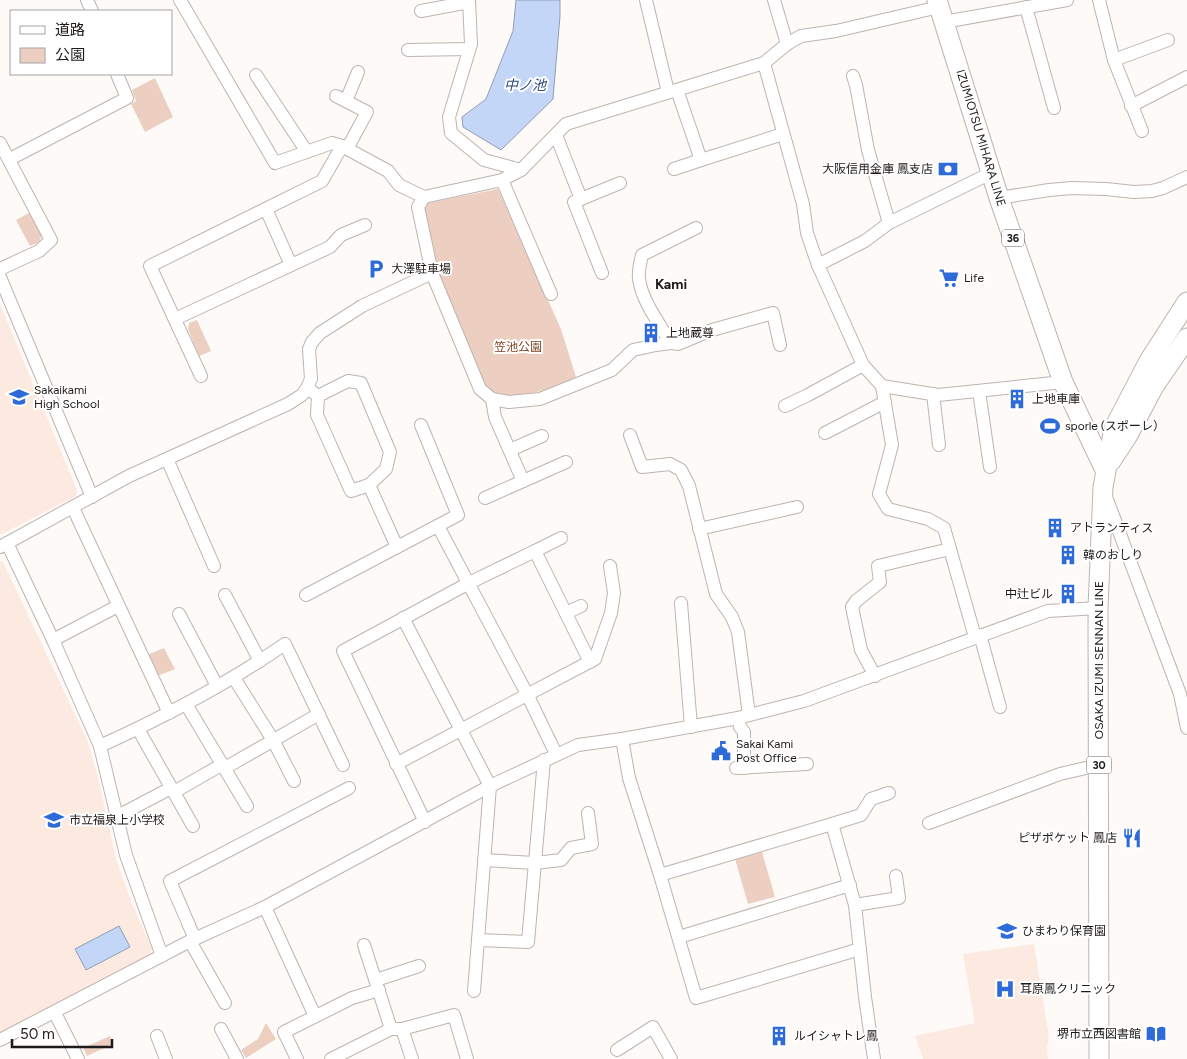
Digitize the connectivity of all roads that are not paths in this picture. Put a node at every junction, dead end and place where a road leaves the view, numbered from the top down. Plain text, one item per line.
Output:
1 (180, 0) edge
2 (646, 0) edge
3 (774, 0) edge
4 (1067, 0) edge
5 (1099, 0) edge
6 (469, 1) edge
7 (1026, 8) junction
8 (940, 10) edge
9 (421, 11) dead end
10 (1168, 40) dead end
11 (788, 44) junction
12 (469, 49) junction
13 (408, 50) dead end
14 (1114, 60) junction
15 (764, 63) junction
16 (358, 72) dead end
17 (118, 75) edge
18 (256, 75) dead end
19 (853, 76) dead end
20 (1187, 77) edge
21 (673, 91) junction
22 (1131, 106) junction
23 (1054, 108) dead end
24 (1142, 132) dead end
25 (783, 134) junction
26 (556, 135) junction
27 (0, 143) edge
28 (345, 148) junction
29 (306, 152) junction
30 (10, 159) junction
31 (701, 160) junction
32 (674, 169) dead end
33 (521, 170) junction
34 (991, 173) junction
35 (1187, 177) edge
36 (502, 180) junction
37 (620, 183) dead end
38 (424, 197) junction
39 (999, 198) junction
40 (581, 199) junction
41 (266, 208) junction
42 (889, 223) junction
43 (366, 226) dead end
44 (696, 228) dead end
45 (291, 265) junction
46 (818, 265) junction
47 (0, 269) edge
48 (432, 273) junction
49 (602, 273) dead end
50 (0, 277) edge
51 (551, 294) dead end
52 (1187, 302) edge
53 (175, 319) junction
54 (1187, 338) edge
55 (671, 342) junction
56 (780, 345) dead end
57 (863, 364) junction
58 (201, 376) dead end
59 (1063, 382) junction
60 (882, 386) junction
61 (307, 388) junction
62 (979, 390) junction
63 (933, 394) junction
64 (318, 396) junction
65 (492, 399) junction
66 (885, 402) junction
67 (784, 406) dead end
68 (421, 425) dead end
69 (825, 433) dead end
70 (630, 434) dead end
71 (542, 436) dead end
72 (939, 445) dead end
73 (510, 450) junction
74 (167, 459) junction
75 (566, 462) dead end
76 (990, 467) dead end
77 (1104, 479) junction
78 (523, 481) junction
79 (369, 485) junction
80 (92, 498) junction
81 (485, 498) dead end
82 (796, 507) dead end
83 (73, 508) junction
84 (438, 526) junction
85 (699, 529) junction
86 (561, 538) dead end
87 (3, 545) edge
88 (397, 547) junction
89 (950, 549) junction
90 (535, 551) junction
91 (213, 566) dead end
92 (610, 566) dead end
93 (469, 583) junction
94 (224, 595) dead end
95 (306, 596) dead end
96 (681, 603) dead end
97 (118, 606) junction
98 (581, 606) dead end
99 (1098, 608) junction
100 (566, 613) junction
101 (179, 614) dead end
102 (403, 618) junction
103 (978, 636) junction
104 (53, 640) junction
105 (260, 662) junction
106 (590, 662) junction
107 (875, 676) junction
108 (234, 678) junction
109 (217, 686) junction
110 (527, 694) junction
111 (186, 704) junction
112 (1000, 707) dead end
113 (169, 713) junction
114 (319, 714) junction
115 (743, 716) junction
116 (691, 727) junction
117 (1187, 728) edge
118 (138, 729) junction
119 (460, 730) junction
120 (622, 739) junction
121 (273, 740) junction
122 (100, 746) junction
123 (556, 754) junction
124 (544, 760) junction
125 (396, 764) junction
126 (808, 764) dead end
127 (343, 765) dead end
128 (1099, 765) junction
129 (224, 766) junction
130 (294, 782) dead end
131 (490, 786) junction
132 (349, 788) dead end
133 (173, 790) junction
134 (889, 793) dead end
135 (247, 806) dead end
136 (588, 812) dead end
137 (116, 817) junction
138 (424, 822) junction
139 (929, 823) dead end
140 (832, 824) junction
141 (193, 826) dead end
142 (484, 860) junction
143 (535, 863) junction
144 (660, 874) junction
145 (896, 876) dead end
146 (850, 885) junction
147 (855, 905) junction
148 (265, 907) junction
149 (678, 937) junction
150 (193, 940) junction
151 (478, 940) junction
152 (364, 945) dead end
153 (860, 949) junction
154 (162, 956) junction
155 (419, 966) dead end
156 (377, 985) junction
157 (474, 991) dead end
158 (225, 1003) dead end
159 (56, 1013) junction
160 (315, 1016) junction
161 (221, 1029) dead end
162 (397, 1029) junction
163 (157, 1036) dead end
164 (0, 1040) edge
165 (617, 1050) dead end
166 (78, 1059) edge
167 (166, 1059) edge
168 (237, 1059) edge
169 (297, 1059) edge
170 (332, 1059) edge
171 (412, 1059) edge
172 (466, 1059) edge
173 (671, 1059) edge
174 (874, 1059) edge
175 (1098, 1059) edge

1 - 29 street
2 - 21 street
3 - 11 street
4 - 7 street
5 - 14 street
6 - 9 street
6 - 12 street
7 - 8 street
7 - 23 street
8 - 11 street
8 - 34 main road, IZUMIOTSU MIHARA LINE / 36
10 - 14 street
11 - 15 street
12 - 13 street
12 - 33 street
14 - 22 street
15 - 21 street
15 - 25 street
16 - 28 street
17 - 30 street
18 - 29 street
19 - 42 street
20 - 22 street
21 - 26 street
21 - 31 street
22 - 24 street
25 - 31 street
25 - 46 street
26 - 33 street
26 - 40 street
27 - 30 street
28 - 29 street
28 - 38 street
28 - 41 street
30 - 47 street
31 - 32 street
33 - 36 street
34 - 39 main road, IZUMIOTSU MIHARA LINE / 36
34 - 42 street
35 - 39 street
36 - 38 street
36 - 51 street
37 - 40 street
38 - 48 street
39 - 59 main road, IZUMIOTSU MIHARA LINE / 36
40 - 49 street
41 - 45 street
41 - 53 street
42 - 46 street
43 - 45 street
44 - 55 street
45 - 53 street
46 - 57 street
48 - 61 street
48 - 65 street
50 - 80 street
52 - 77 main road, OSAKA IZUMI SENNAN LINE / 30
53 - 58 street
54 - 77 main road
55 - 56 street
55 - 65 street
57 - 60 street
57 - 67 street
59 - 62 street
59 - 77 main road, IZUMIOTSU MIHARA LINE / 36
60 - 63 street
60 - 66 street
61 - 64 street
61 - 74 street
62 - 63 street
62 - 76 street
63 - 72 street
64 - 79 street
64 - 79 street
65 - 73 street
66 - 69 street
66 - 89 street
68 - 84 street
70 - 85 street
71 - 73 street
73 - 78 street
74 - 80 street
74 - 91 street
75 - 78 street
77 - 99 main road, OSAKA IZUMI SENNAN LINE / 30
77 - 117 street
78 - 81 street
79 - 88 street
80 - 83 street
82 - 85 street
83 - 87 street
83 - 97 street
84 - 88 street
84 - 93 street
85 - 115 street
86 - 90 street
87 - 104 street
88 - 95 street
89 - 103 street
89 - 107 street
90 - 93 street
90 - 100 street
92 - 106 street
93 - 102 street
93 - 110 street
94 - 105 street
96 - 116 street
97 - 104 street
97 - 113 street
98 - 100 street
99 - 103 street
99 - 128 main road, OSAKA IZUMI SENNAN LINE / 30
100 - 106 street
101 - 109 street
102 - 119 street
102 - 125 street
103 - 107 street
103 - 112 street
104 - 122 street
105 - 108 street
105 - 114 street
106 - 110 street
107 - 115 street
108 - 109 street
108 - 121 street
109 - 111 street
110 - 119 street
110 - 123 street
111 - 113 street
111 - 129 street
113 - 118 street
114 - 121 street
114 - 127 street
115 - 116 street
115 - 126 street
116 - 120 street
118 - 122 street
118 - 133 street
119 - 125 street
119 - 131 street
120 - 123 street
120 - 144 street
121 - 129 street
121 - 130 street
122 - 137 street
123 - 124 street
124 - 131 street
124 - 143 street
125 - 138 street
128 - 139 street
128 - 175 main road, OSAKA IZUMI SENNAN LINE / 30
129 - 133 street
129 - 135 street
131 - 138 street
131 - 142 street
132 - 150 street
133 - 137 street
133 - 141 street
134 - 140 street
136 - 143 street
137 - 154 street
138 - 148 street
140 - 144 street
140 - 146 street
142 - 143 street
142 - 151 street
143 - 151 street
144 - 149 street
145 - 147 street
146 - 147 street
146 - 149 street
147 - 153 street
148 - 150 street
148 - 160 street
149 - 153 street
150 - 154 street
150 - 158 street
151 - 157 street
152 - 156 street
153 - 174 street
154 - 159 street
155 - 156 street
156 - 160 street
156 - 162 street
159 - 164 street
159 - 166 street
160 - 169 street
161 - 168 street
162 - 170 street
162 - 171 street
162 - 172 street
163 - 167 street
165 - 173 street

